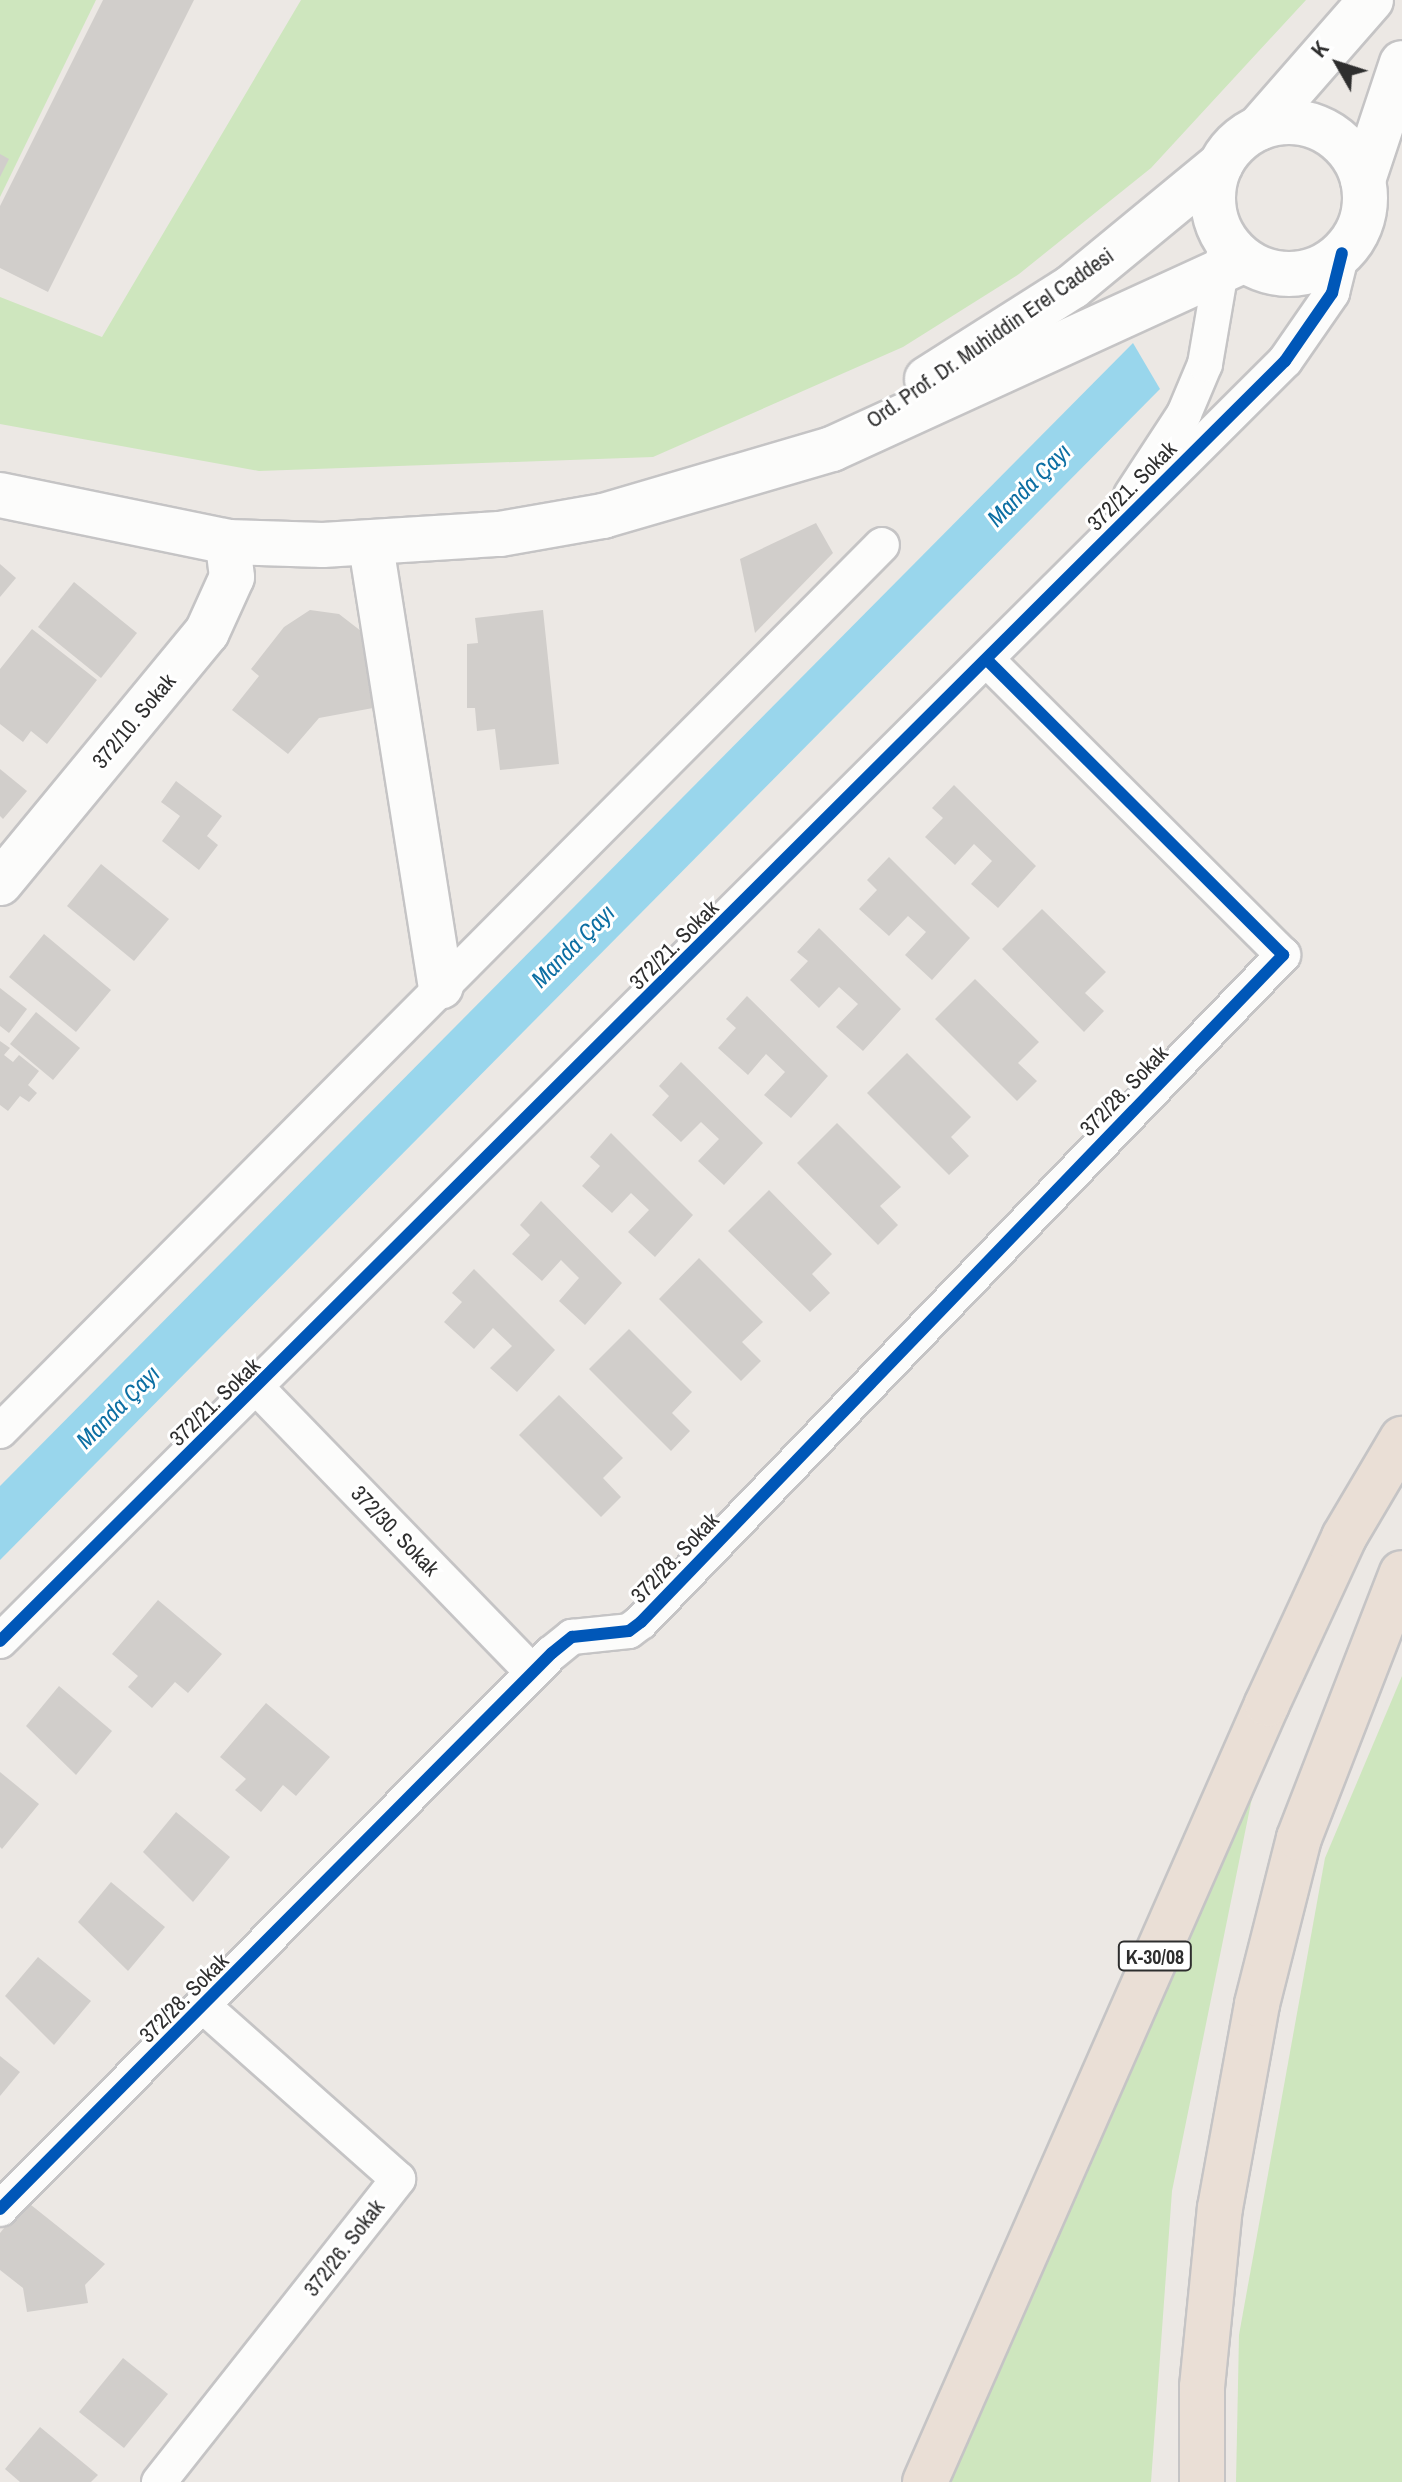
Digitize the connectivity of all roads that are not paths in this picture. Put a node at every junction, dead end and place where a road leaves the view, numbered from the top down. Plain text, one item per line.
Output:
1 (1371, 0) edge
2 (1402, 63) edge
3 (1259, 128) junction
4 (1221, 164) junction
5 (1363, 180) junction
6 (1342, 253) junction
7 (1231, 258) junction
8 (832, 449) junction
9 (0, 495) edge
10 (228, 542) junction
11 (882, 545) dead end
12 (371, 546) junction
13 (1091, 555) junction
14 (988, 661) junction
15 (0, 883) edge
16 (441, 986) junction
17 (258, 1389) junction
18 (0, 1431) edge
19 (1402, 1439) edge
20 (1402, 1573) edge
21 (0, 1641) edge
22 (532, 1672) junction
23 (204, 2007) junction
24 (0, 2209) edge
25 (159, 2482) edge
26 (925, 2482) edge
27 (1202, 2482) edge

1 - 3 main road
2 - 5 main road
3 - 4 main road
3 - 5 main road
4 - 7 main road
4 - 8 main road, Ord. Prof. Dr. Muhiddin Erel Caddesi
5 - 6 main road
6 - 7 main road
6 - 13 street, 372/21. Sokak
7 - 8 main road, Ord. Prof. Dr. Muhiddin Erel Caddesi
7 - 13 street, 372/21. Sokak
8 - 12 main road, Ord. Prof. Dr. Muhiddin Erel Caddesi
9 - 10 main road, Ord. Prof. Dr. Muhiddin Erel Caddesi
10 - 12 main road, Ord. Prof. Dr. Muhiddin Erel Caddesi
10 - 15 main road, 372/10. Sokak
11 - 16 street
12 - 16 main road
13 - 14 street, 372/21. Sokak
14 - 17 street, 372/21. Sokak
14 - 22 street, 372/28. Sokak
16 - 18 street
17 - 21 street, 372/21. Sokak
17 - 22 street, 372/30. Sokak
19 - 26 highway, K-30/08
20 - 27 highway
22 - 23 street, 372/28. Sokak
23 - 24 street, 372/28. Sokak
23 - 25 street, 372/26. Sokak

